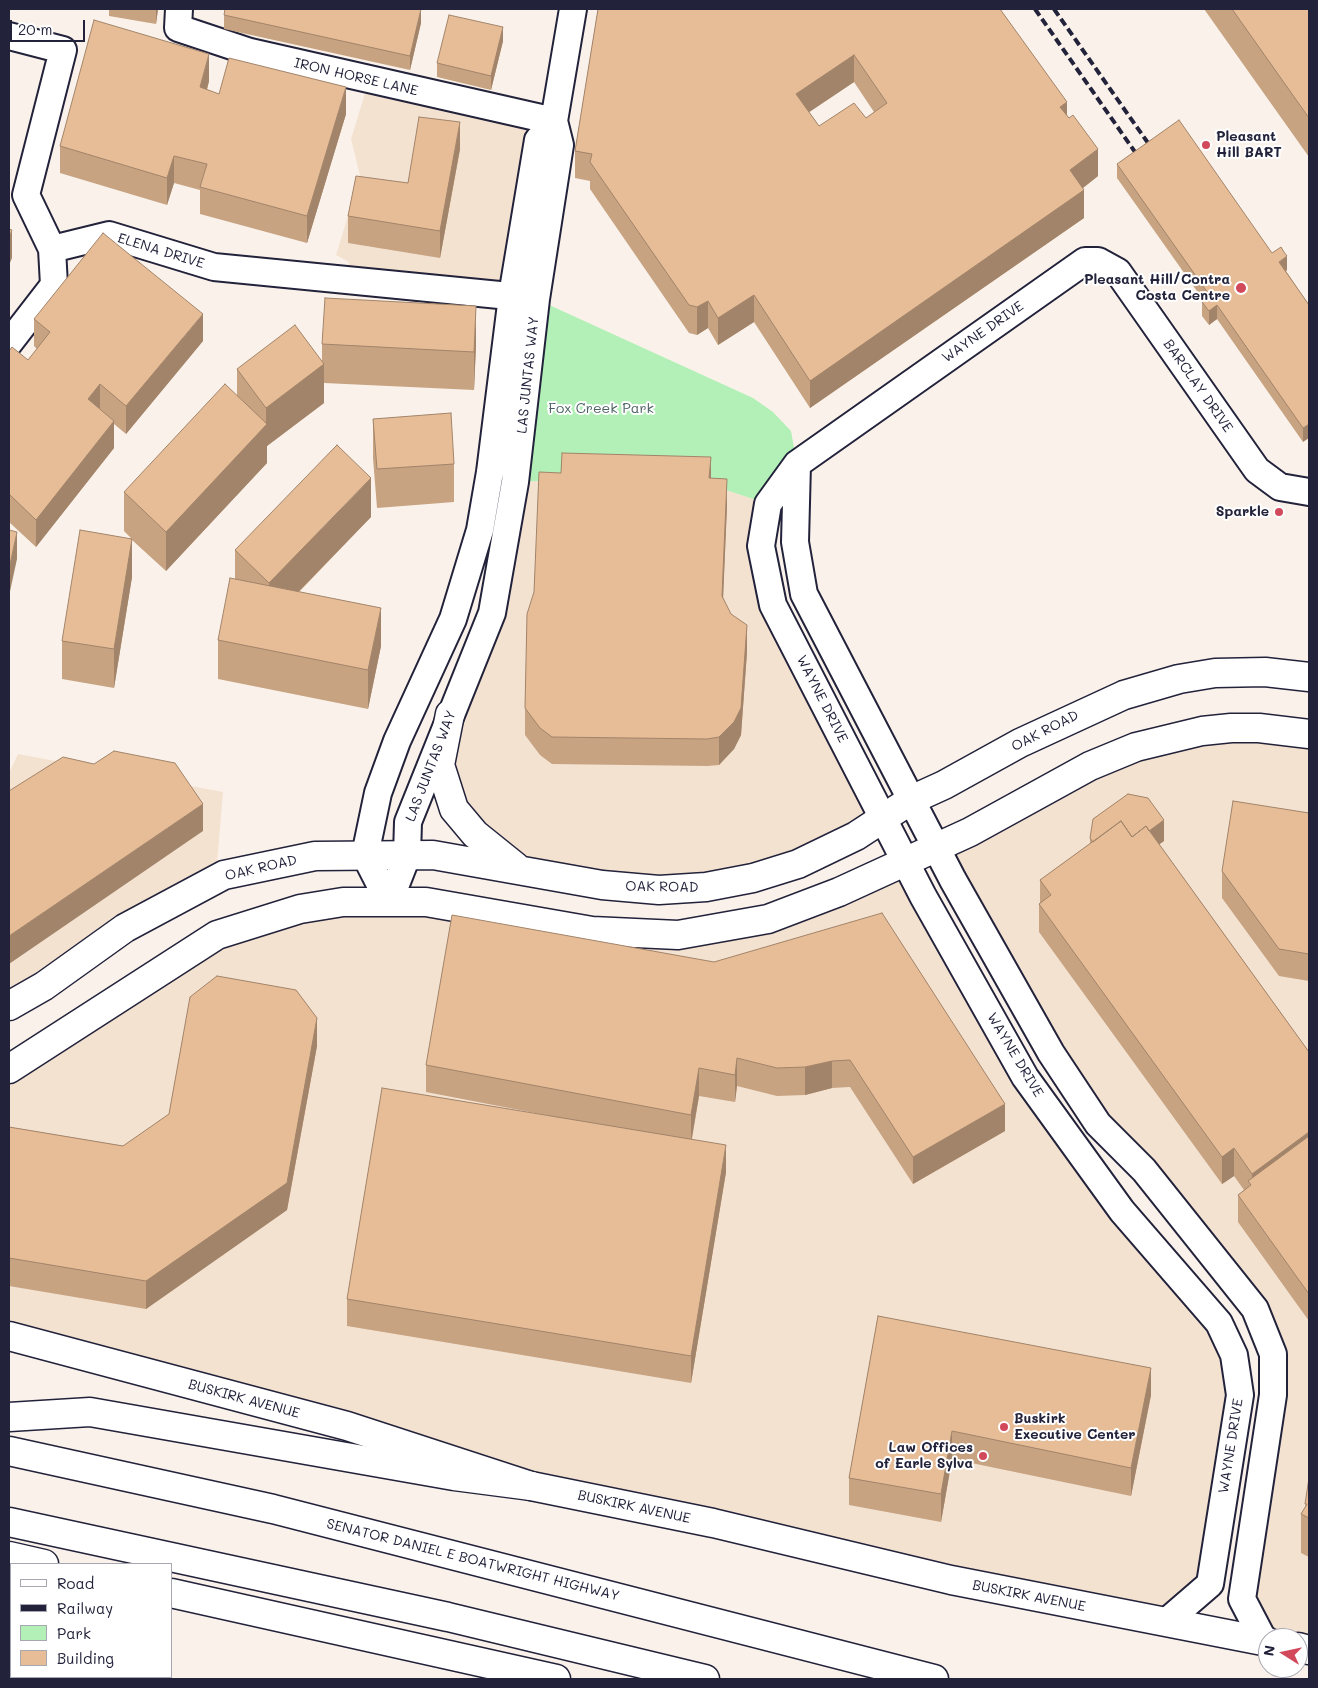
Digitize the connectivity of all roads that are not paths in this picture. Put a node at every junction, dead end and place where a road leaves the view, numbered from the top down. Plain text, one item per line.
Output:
1 (179, 9) edge
2 (573, 9) edge
3 (9, 36) edge
4 (554, 121) junction
5 (52, 248) junction
6 (1098, 261) joint
7 (524, 298) junction
8 (9, 343) edge
9 (797, 464) junction
10 (1309, 492) edge
11 (1309, 677) edge
12 (450, 714) junction
13 (1309, 734) edge
14 (910, 800) junction
15 (883, 818) junction
16 (935, 847) junction
17 (365, 855) junction
18 (407, 856) junction
19 (905, 861) junction
20 (519, 870) junction
21 (389, 902) junction
22 (9, 1006) edge
23 (9, 1069) edge
24 (9, 1336) edge
25 (9, 1417) edge
26 (9, 1452) edge
27 (531, 1486) junction
28 (9, 1522) edge
29 (9, 1556) edge
30 (40, 1563) edge
31 (172, 1593) edge
32 (1166, 1622) junction
33 (1259, 1628) edge
34 (1258, 1639) edge
35 (556, 1679) edge
36 (705, 1679) edge
37 (934, 1679) edge

1 - 4 street, IRON HORSE LANE
2 - 4 street
3 - 5 street
4 - 7 street, LAS JUNTAS WAY
5 - 7 street, ELENA DRIVE
5 - 8 street
6 - 9 street, WAYNE DRIVE
6 - 10 street, BARCLAY DRIVE
7 - 12 street, LAS JUNTAS WAY
7 - 17 street, LAS JUNTAS WAY
9 - 14 street
9 - 15 street, WAYNE DRIVE
11 - 14 main road, OAK ROAD
12 - 18 street, LAS JUNTAS WAY
12 - 20 main road
13 - 16 main road
14 - 15 main road, OAK ROAD
14 - 16 street
15 - 19 street, WAYNE DRIVE
15 - 20 main road, OAK ROAD
16 - 19 main road
16 - 33 street
17 - 18 main road, OAK ROAD
17 - 21 street
17 - 22 main road, OAK ROAD
18 - 20 main road, OAK ROAD
18 - 21 street, LAS JUNTAS WAY
19 - 21 main road
19 - 32 street, WAYNE DRIVE
21 - 23 main road
24 - 27 main road, BUSKIRK AVENUE
25 - 27 main road
26 - 37 main road, SENATOR DANIEL E BOATWRIGHT HIGHWAY
27 - 32 main road, BUSKIRK AVENUE
28 - 36 main road
29 - 30 main road
31 - 35 main road
32 - 34 main road, BUSKIRK AVENUE

